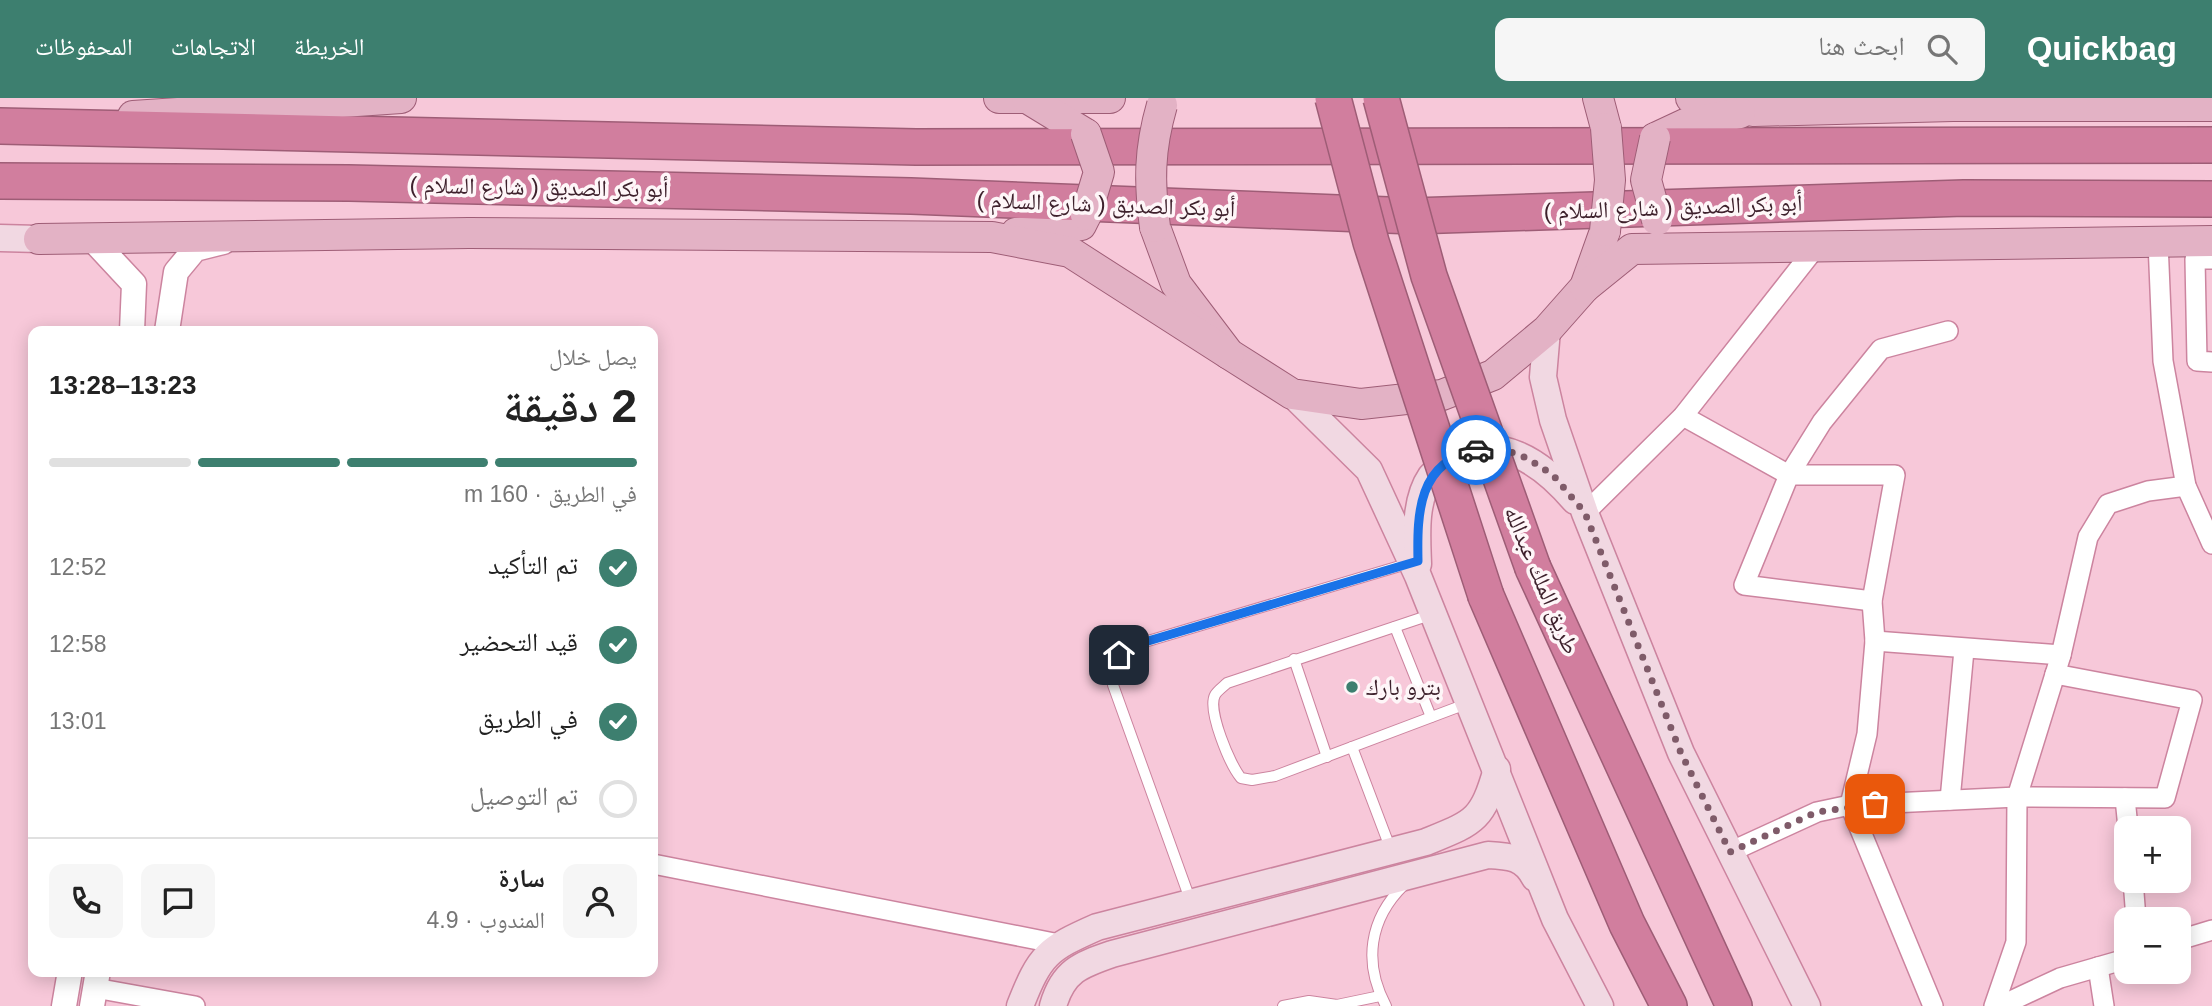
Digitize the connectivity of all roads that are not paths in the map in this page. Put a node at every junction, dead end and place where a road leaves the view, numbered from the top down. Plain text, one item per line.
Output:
1 (401, 98) edge
2 (999, 98) edge
3 (1027, 98) edge
4 (1111, 98) edge
5 (1333, 98) edge
6 (1381, 98) edge
7 (1598, 98) edge
8 (1691, 98) edge
9 (1163, 102) edge
10 (1941, 102) edge
11 (2212, 106) edge
12 (1755, 111) junction
13 (14, 126) edge
14 (2212, 145) edge
15 (3, 181) edge
16 (2212, 199) edge
17 (244, 237) junction
18 (992, 237) junction
19 (0, 238) edge
20 (39, 239) joint
21 (93, 240) junction
22 (2212, 241) edge
23 (2158, 242) junction
24 (1700, 247) junction
25 (1816, 247) junction
26 (2212, 259) edge
27 (1585, 287) junction
28 (132, 326) edge
29 (168, 326) edge
30 (1547, 330) junction
31 (1948, 331) dead end
32 (1229, 354) junction
33 (2212, 362) edge
34 (1292, 394) junction
35 (1683, 416) junction
36 (1789, 475) junction
37 (2186, 486) junction
38 (1585, 513) junction
39 (2212, 544) edge
40 (1416, 566) junction
41 (1872, 601) junction
42 (1434, 614) junction
43 (1395, 626) junction
44 (1875, 641) junction
45 (1964, 650) junction
46 (2061, 655) junction
47 (1294, 659) junction
48 (2055, 674) junction
49 (1470, 703) junction
50 (1431, 718) junction
51 (1352, 747) junction
52 (1326, 757) junction
53 (1497, 769) junction
54 (2017, 797) junction
55 (2125, 798) junction
56 (1950, 800) junction
57 (1850, 805) junction
58 (2127, 816) edge
59 (1391, 851) junction
60 (1730, 852) junction
61 (658, 865) edge
62 (1416, 874) junction
63 (1191, 902) junction
64 (1555, 919) junction
65 (2212, 931) edge
66 (2191, 937) edge
67 (2212, 939) edge
68 (1059, 944) junction
69 (2114, 962) edge
70 (2098, 967) junction
71 (69, 977) edge
72 (95, 988) edge
73 (1380, 996) junction
74 (1337, 1005) edge
75 (64, 1006) edge
76 (194, 1006) edge
77 (1020, 1006) edge
78 (1053, 1006) edge
79 (1283, 1006) edge
80 (1386, 1006) edge
81 (1600, 1006) edge
82 (1669, 1006) edge
83 (1734, 1006) edge
84 (1807, 1006) edge
85 (1933, 1006) edge
86 (1997, 1006) edge
87 (2104, 1006) edge

1 - 13 main road
2 - 3 main road
3 - 4 main road
3 - 18 main road, bridge
5 - 82 highway, bridge
6 - 83 highway, طريق الملك عبدالله, bridge
7 - 27 main road, bridge
8 - 12 main road
9 - 32 main road, bridge
10 - 11 main road
10 - 12 main road
12 - 24 main road, bridge
13 - 14 highway, ( شارع السلام ) أبو بكر الصديق
15 - 16 highway, ( شارع السلام ) أبو بكر الصديق
17 - 18 main road
17 - 21 main road
17 - 29 street
18 - 32 main road
19 - 20 main road
20 - 21 main road
21 - 28 street
22 - 23 main road
23 - 25 main road
23 - 37 street
24 - 25 main road
24 - 27 main road
25 - 35 street
26 - 33 street
27 - 30 main road
30 - 34 main road
30 - 38 main road
31 - 36 street
32 - 34 main road
34 - 40 main road
35 - 36 street
35 - 38 street
36 - 41 street
36 - 41 street
37 - 39 street
37 - 46 street
38 - 40 main road
38 - 60 main road
40 - 42 main road
40 - 63 lane
41 - 44 street
42 - 43 lane
42 - 49 main road
43 - 47 lane
43 - 50 lane
44 - 45 street
44 - 57 street
45 - 46 street
45 - 56 street
46 - 48 street
47 - 52 lane
47 - 52 lane
48 - 54 street
48 - 55 street
49 - 50 lane
49 - 53 main road
50 - 51 lane
51 - 52 lane
51 - 59 lane
53 - 59 main road
53 - 64 main road
54 - 55 street
54 - 56 street
54 - 86 street
55 - 58 street
56 - 57 street
57 - 60 street
57 - 85 street
59 - 63 main road
60 - 84 main road
61 - 68 street
62 - 64 main road
62 - 73 lane
62 - 78 main road
63 - 68 main road
64 - 81 main road
65 - 66 street
65 - 67 street
68 - 77 main road
69 - 70 street
70 - 86 street
70 - 87 street
71 - 75 street
72 - 76 street
73 - 74 lane
73 - 80 lane
74 - 79 lane

